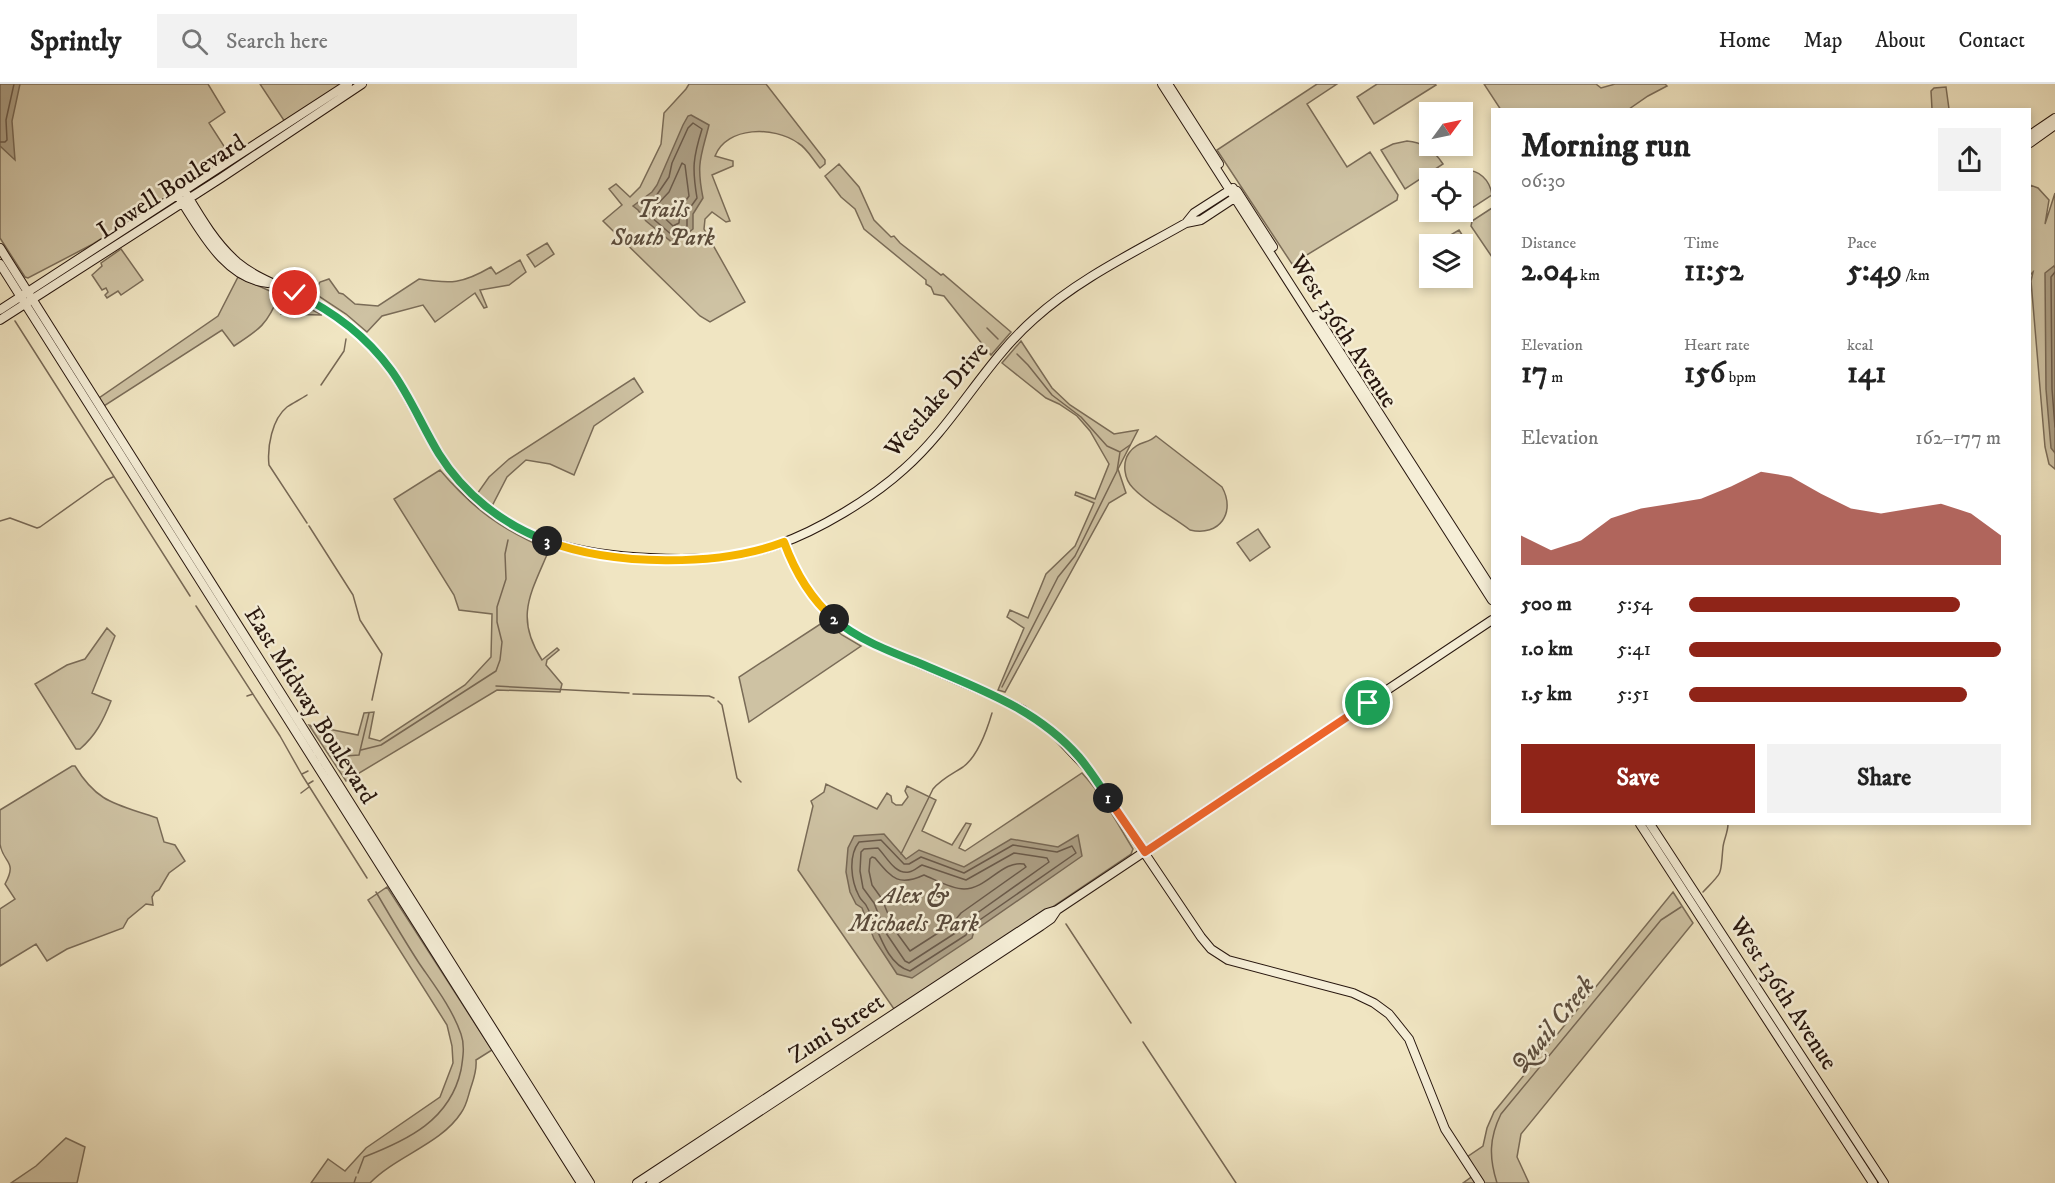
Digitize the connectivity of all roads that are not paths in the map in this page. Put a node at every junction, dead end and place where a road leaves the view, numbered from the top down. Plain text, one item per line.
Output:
1 (348, 84) edge
2 (360, 84) edge
3 (1162, 84) edge
4 (1168, 84) edge
5 (2055, 118) edge
6 (2055, 125) edge
7 (2031, 134) edge
8 (2031, 141) edge
9 (181, 192) junction
10 (1235, 193) junction
11 (186, 200) junction
12 (162, 204) junction
13 (143, 228) junction
14 (0, 248) edge
15 (0, 264) edge
16 (26, 298) junction
17 (0, 310) edge
18 (0, 320) edge
19 (1430, 498) junction
20 (784, 542) junction
21 (1491, 588) edge
22 (1491, 598) edge
23 (1491, 621) edge
24 (1641, 825) edge
25 (1651, 825) edge
26 (1145, 852) junction
27 (1057, 910) junction
28 (581, 1183) edge
29 (590, 1183) edge
30 (637, 1183) edge
31 (651, 1183) edge
32 (1480, 1183) edge
33 (1873, 1183) edge
34 (1884, 1183) edge

1 - 9 main road, Lowell Boulevard
2 - 11 main road, Lowell Boulevard
3 - 10 main road, West 136th Avenue
4 - 10 main road, West 136th Avenue
5 - 7 main road
6 - 8 main road
9 - 11 main road, Westlake Drive
9 - 12 main road, Lowell Boulevard
10 - 19 main road, West 136th Avenue
10 - 20 main road, Westlake Drive
11 - 13 main road, Lowell Boulevard
11 - 20 main road, Westlake Drive
12 - 13 main road
12 - 16 main road, Lowell Boulevard
13 - 16 main road, Lowell Boulevard
14 - 16 main road, East Midway Boulevard
15 - 16 main road, East Midway Boulevard
16 - 17 main road, Lowell Boulevard
16 - 18 main road, Lowell Boulevard
16 - 28 main road, East Midway Boulevard
16 - 29 main road, East Midway Boulevard
19 - 21 main road, West 136th Avenue
19 - 22 main road, West 136th Avenue
20 - 26 main road
23 - 26 main road, Zuni Street
24 - 33 main road, West 136th Avenue
25 - 34 main road, West 136th Avenue
26 - 27 main road, Zuni Street
26 - 32 main road
27 - 30 main road, Zuni Street
27 - 31 main road, Zuni Street

